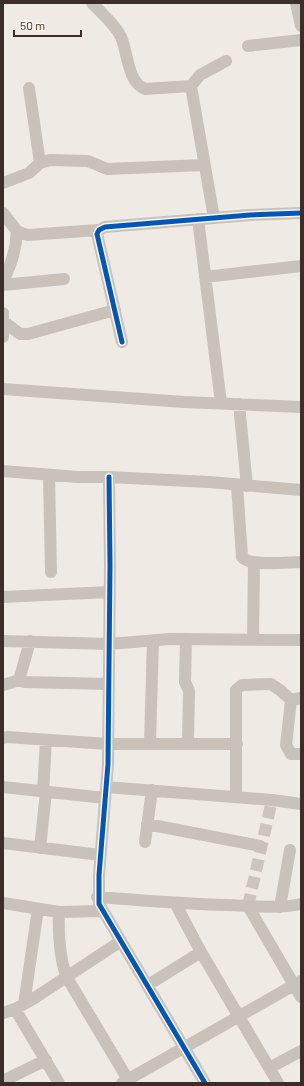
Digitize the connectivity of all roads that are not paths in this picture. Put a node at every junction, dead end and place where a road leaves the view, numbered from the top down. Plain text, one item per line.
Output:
1 (92, 3) edge
2 (296, 3) edge
3 (301, 26) edge
4 (301, 40) edge
5 (248, 46) dead end
6 (226, 61) dead end
7 (191, 86) junction
8 (29, 88) dead end
9 (40, 163) junction
10 (204, 165) junction
11 (3, 183) edge
12 (3, 213) edge
13 (301, 213) edge
14 (214, 218) junction
15 (198, 219) junction
16 (99, 230) junction
17 (17, 231) junction
18 (301, 266) edge
19 (205, 277) junction
20 (64, 279) dead end
21 (3, 281) edge
22 (3, 285) edge
23 (115, 310) junction
24 (3, 318) edge
25 (3, 337) edge
26 (122, 342) dead end
27 (3, 389) edge
28 (221, 403) junction
29 (238, 404) junction
30 (301, 406) edge
31 (3, 471) edge
32 (49, 476) junction
33 (109, 477) junction
34 (242, 485) junction
35 (301, 490) edge
36 (254, 562) junction
37 (301, 562) edge
38 (51, 572) dead end
39 (109, 592) junction
40 (3, 597) edge
41 (254, 638) junction
42 (186, 639) junction
43 (301, 640) edge
44 (3, 641) edge
45 (30, 641) junction
46 (153, 641) junction
47 (109, 644) junction
48 (20, 680) junction
49 (109, 684) junction
50 (3, 685) edge
51 (296, 699) edge
52 (3, 738) edge
53 (46, 740) junction
54 (150, 743) junction
55 (188, 743) junction
56 (108, 744) junction
57 (236, 744) junction
58 (301, 754) edge
59 (3, 787) edge
60 (152, 790) junction
61 (44, 792) junction
62 (106, 792) junction
63 (236, 797) junction
64 (301, 804) edge
65 (147, 824) junction
66 (145, 842) dead end
67 (3, 843) edge
68 (260, 846) dead end
69 (40, 848) junction
70 (290, 850) dead end
71 (100, 855) junction
72 (98, 897) junction
73 (3, 903) edge
74 (175, 903) junction
75 (301, 904) edge
76 (248, 906) junction
77 (280, 907) junction
78 (38, 910) junction
79 (59, 912) junction
80 (102, 912) junction
81 (120, 941) junction
82 (201, 952) junction
83 (66, 976) junction
84 (298, 983) edge
85 (148, 985) junction
86 (301, 997) edge
87 (20, 1006) junction
88 (3, 1013) edge
89 (239, 1016) junction
90 (185, 1047) junction
91 (301, 1050) edge
92 (46, 1060) junction
93 (269, 1068) junction
94 (7, 1081) edge
95 (127, 1082) edge
96 (59, 1083) edge
97 (205, 1083) edge
98 (278, 1083) edge

1 - 7 street
2 - 3 street
4 - 5 street
6 - 7 street
7 - 10 street
8 - 9 street
9 - 10 street
9 - 11 street
10 - 14 street
12 - 17 street
13 - 14 street
14 - 15 street
15 - 16 street
15 - 19 street
16 - 17 street
16 - 23 street
17 - 21 street
18 - 19 street
19 - 28 street
20 - 22 street
23 - 24 street
23 - 26 street
24 - 25 street
27 - 28 street
28 - 29 street
29 - 30 street
29 - 34 street
31 - 32 street
32 - 33 street
32 - 38 street
33 - 34 street
33 - 39 street
34 - 35 street
34 - 36 street
36 - 37 street
36 - 41 street
39 - 40 street
39 - 47 street
41 - 42 street
41 - 43 street
42 - 46 street
42 - 55 street
44 - 45 street
45 - 47 street
45 - 48 street
46 - 47 street
46 - 54 street
47 - 49 street
48 - 49 street
48 - 50 street
49 - 56 street
51 - 57 street
51 - 58 street
52 - 53 street
53 - 56 street
53 - 61 street
54 - 55 street
54 - 56 street
55 - 57 street
56 - 62 street
57 - 63 street
59 - 61 street
60 - 62 street
60 - 63 street
60 - 65 street
61 - 62 street
61 - 69 street
62 - 71 street
63 - 64 street
65 - 66 street
65 - 68 street
67 - 69 street
69 - 71 street
70 - 77 street
71 - 72 street
72 - 74 street
72 - 80 street
73 - 78 street
74 - 76 street
74 - 82 street
75 - 77 street
76 - 77 street
76 - 84 street
78 - 79 street
78 - 87 street
79 - 80 street
79 - 83 street
80 - 81 street
81 - 83 street
81 - 85 street
82 - 85 street
82 - 89 street
83 - 87 street
83 - 95 street
84 - 86 street
84 - 89 street
85 - 90 street
87 - 88 street
87 - 92 street
89 - 90 street
89 - 93 street
90 - 95 street
90 - 97 street
91 - 93 street
92 - 94 street
92 - 96 street
93 - 98 street

